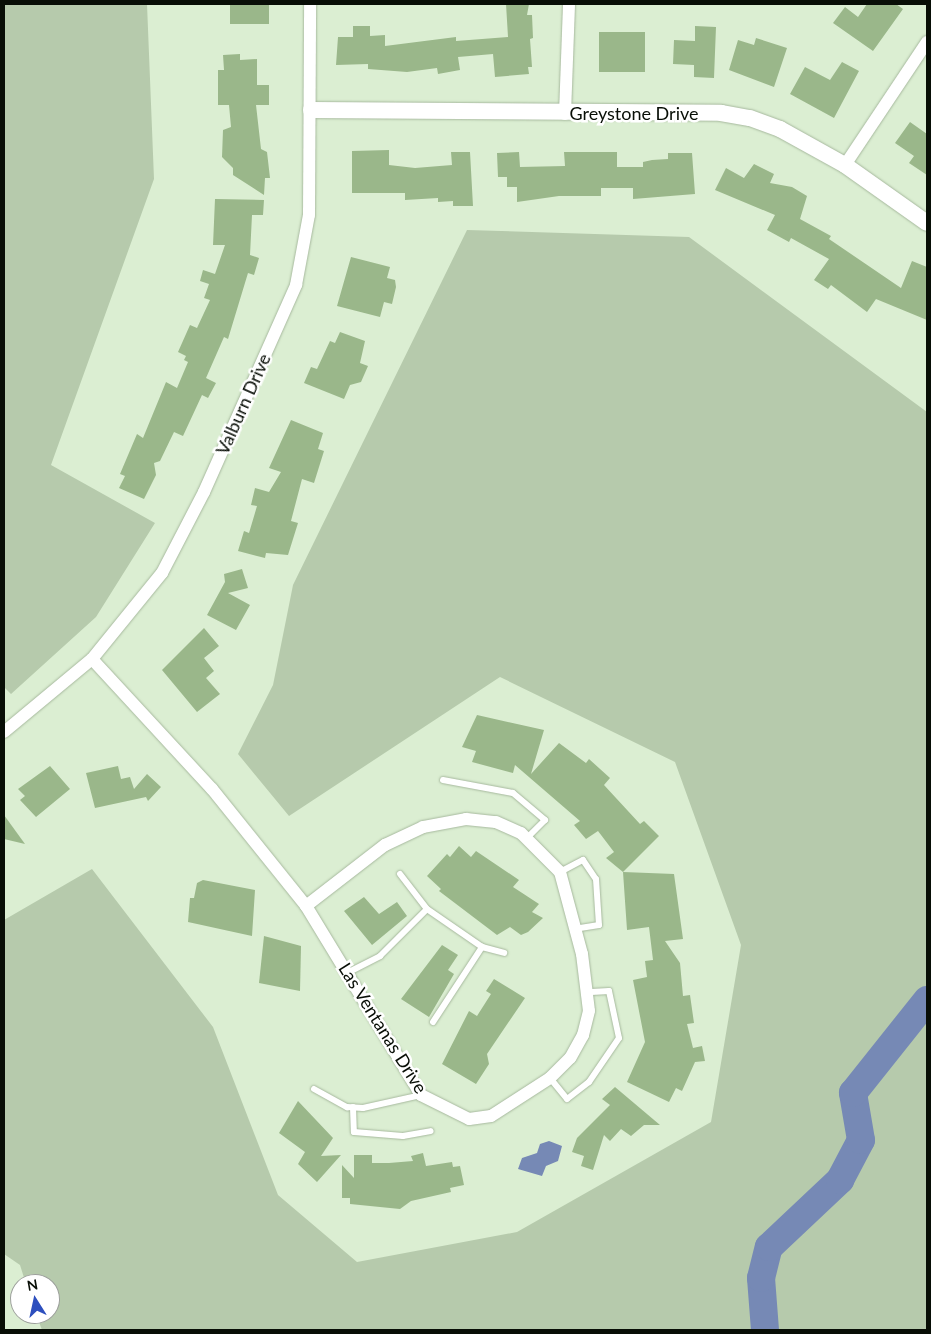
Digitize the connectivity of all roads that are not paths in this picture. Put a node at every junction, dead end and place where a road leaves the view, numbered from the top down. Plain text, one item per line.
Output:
1 (310, 4) edge
2 (569, 4) edge
3 (927, 42) edge
4 (311, 110) junction
5 (565, 114) junction
6 (845, 165) junction
7 (927, 224) edge
8 (92, 659) junction
9 (4, 732) edge
10 (443, 780) dead end
11 (528, 838) junction
12 (560, 872) junction
13 (400, 874) dead end
14 (306, 906) junction
15 (427, 909) junction
16 (575, 929) junction
17 (482, 947) junction
18 (504, 953) dead end
19 (349, 972) junction
20 (587, 992) junction
21 (433, 1022) dead end
22 (550, 1078) junction
23 (314, 1089) dead end
24 (421, 1096) junction
25 (353, 1107) junction
26 (430, 1131) dead end

1 - 4 street, Valburn Drive
2 - 5 street
3 - 6 street
4 - 5 street, Greystone Drive
4 - 8 street, Valburn Drive
5 - 6 street, Greystone Drive
6 - 7 street, Greystone Drive
8 - 9 street, Valburn Drive
8 - 14 street, Las Ventanas Drive
10 - 11 lane
11 - 12 street, Las Ventanas Drive
11 - 14 street, Las Ventanas Drive
12 - 16 street, Las Ventanas Drive
12 - 16 lane
13 - 15 lane
14 - 19 street, Las Ventanas Drive
15 - 17 lane
15 - 19 lane
16 - 20 street, Las Ventanas Drive
17 - 18 lane
17 - 21 lane
19 - 24 street, Las Ventanas Drive
20 - 22 street, Las Ventanas Drive
20 - 22 lane
22 - 24 street, Las Ventanas Drive
23 - 25 lane
24 - 25 lane
25 - 26 lane

